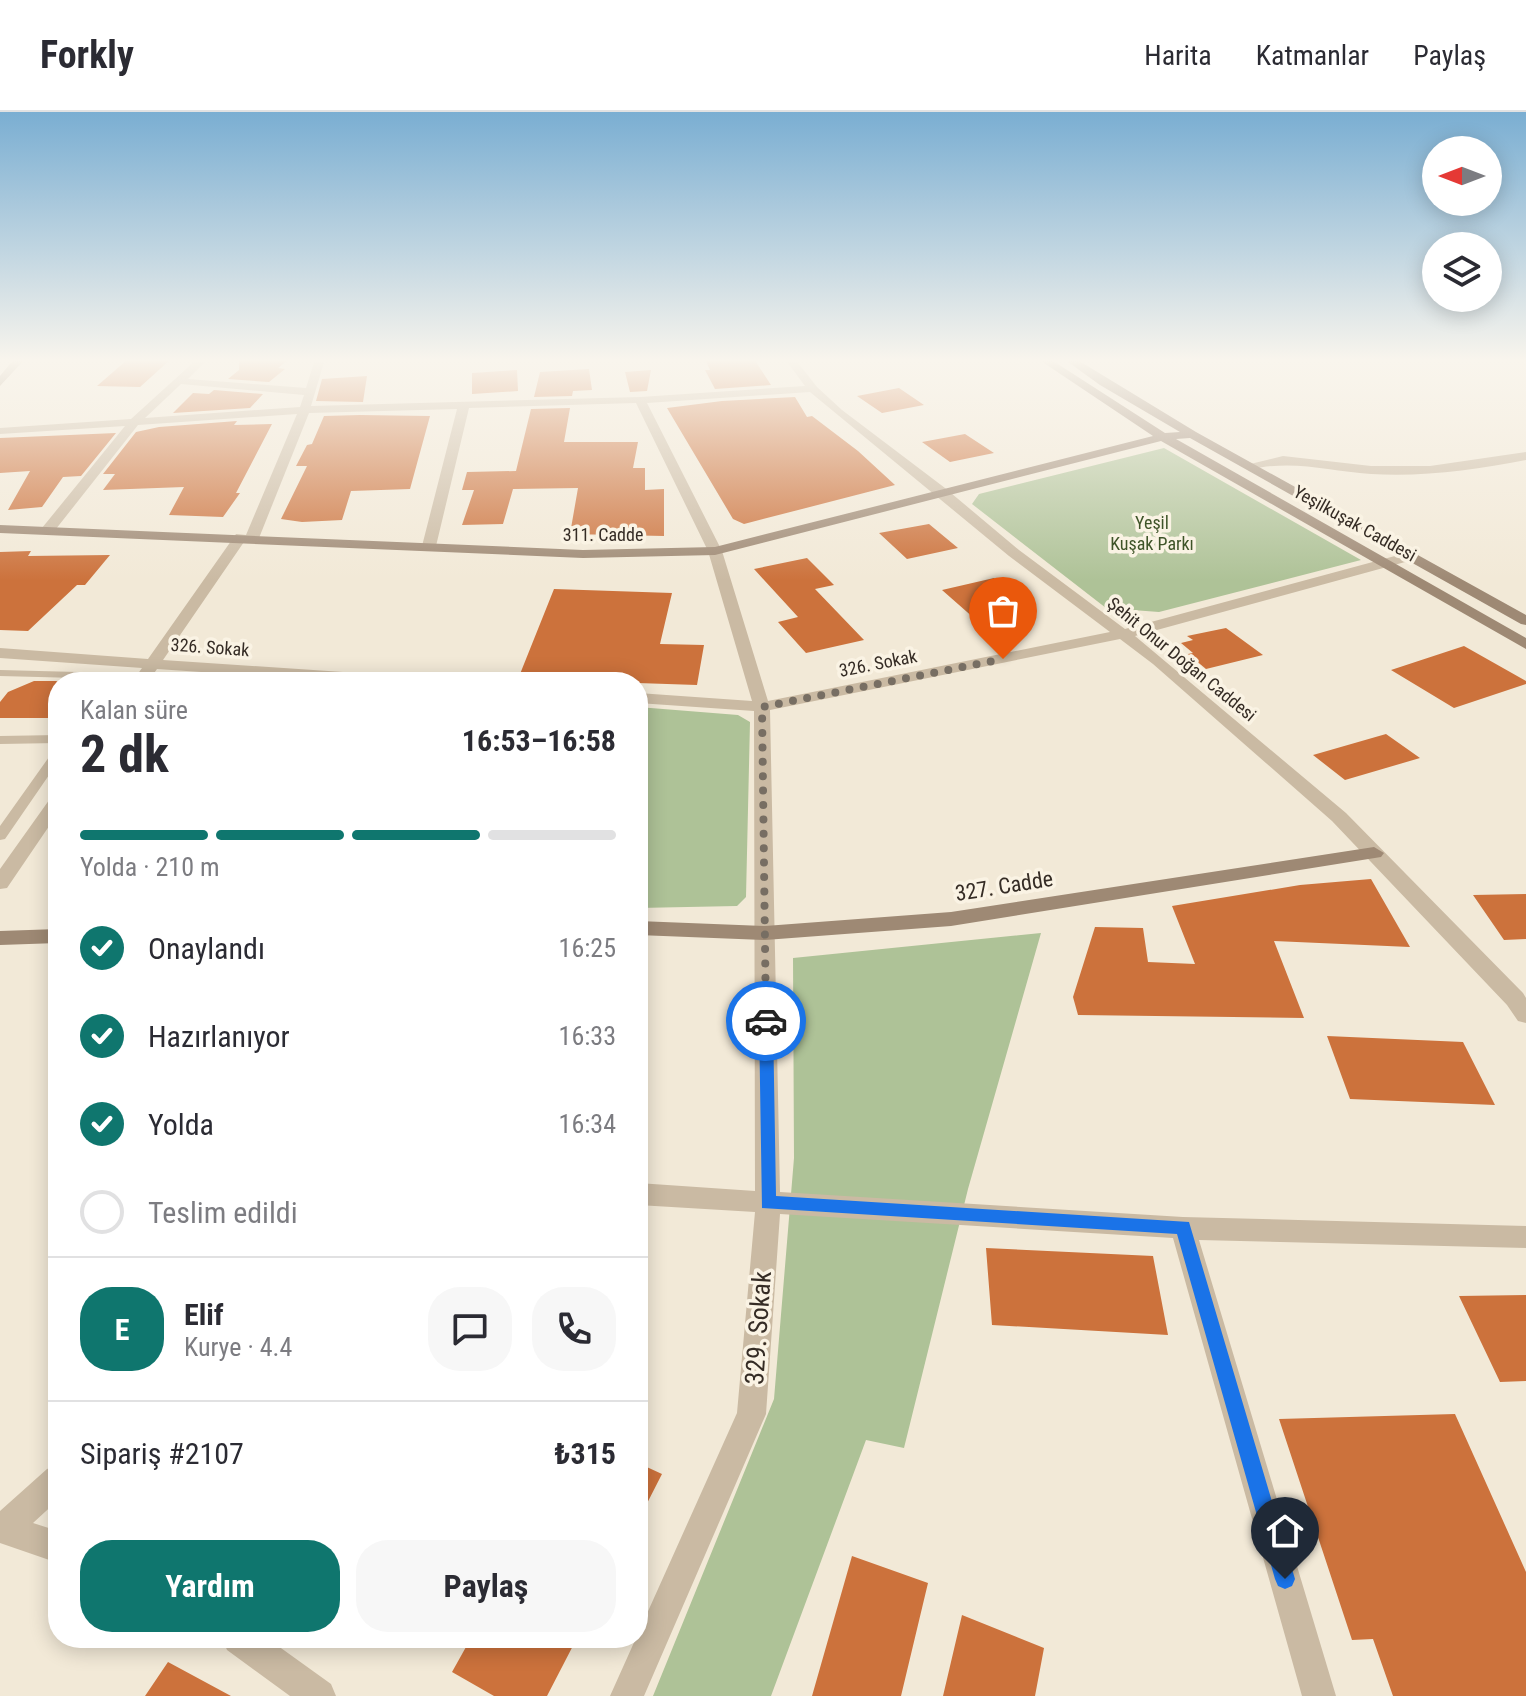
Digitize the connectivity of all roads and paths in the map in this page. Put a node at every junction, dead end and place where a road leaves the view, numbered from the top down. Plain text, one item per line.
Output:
1 (125, 433) edge
2 (295, 433) edge
3 (457, 433) edge
4 (656, 433) edge
5 (865, 433) edge
6 (1157, 433) edge
7 (1192, 434) joint
8 (1163, 437) junction
9 (1526, 456) edge
10 (1248, 466) junction
11 (941, 491) junction
12 (0, 529) edge
13 (47, 531) junction
14 (247, 537) junction
15 (429, 546) junction
16 (715, 551) junction
17 (1411, 556) junction
18 (1389, 563) junction
19 (1526, 621) edge
20 (1123, 634) junction
21 (1526, 644) edge
22 (0, 653) edge
23 (154, 663) junction
24 (147, 672) edge
25 (279, 672) edge
26 (0, 673) edge
27 (48, 674) edge
28 (648, 699) edge
29 (762, 707) junction
30 (48, 739) edge
31 (0, 740) edge
32 (48, 767) edge
33 (48, 814) edge
34 (2, 830) edge
35 (1374, 853) junction
36 (0, 883) edge
37 (648, 928) edge
38 (765, 933) junction
39 (48, 936) edge
40 (0, 938) edge
41 (1526, 1015) edge
42 (648, 1195) edge
43 (768, 1203) junction
44 (1183, 1228) junction
45 (1526, 1237) edge
46 (48, 1489) edge
47 (3, 1527) edge
48 (48, 1543) edge
49 (253, 1648) edge
50 (319, 1696) edge
51 (627, 1696) edge
52 (1319, 1696) edge

1 - 13 street
2 - 14 street
3 - 15 street
4 - 16 street, 329. Sokak
5 - 11 street, Şehit Onur Doğan Caddesi
6 - 8 street, Yeşilkuşak Caddesi
7 - 8 street, 311. Cadde
7 - 10 street
8 - 11 street, 311. Cadde
8 - 18 street, Yeşilkuşak Caddesi
9 - 10 street
10 - 17 street
11 - 16 street, 311. Cadde
11 - 20 street, Şehit Onur Doğan Caddesi
12 - 13 street, 311. Cadde
13 - 14 street, 311. Cadde
14 - 15 street, 311. Cadde
14 - 23 street
15 - 16 street, 311. Cadde
16 - 29 street, 329. Sokak
17 - 18 street, 326. Sokak
17 - 19 street
18 - 20 street, 326. Sokak
18 - 21 street, Yeşilkuşak Caddesi
20 - 29 street, 326. Sokak
20 - 35 street, Şehit Onur Doğan Caddesi
22 - 23 street, 326. Sokak
23 - 24 street
23 - 25 street, 326. Sokak
26 - 27 lane
28 - 29 street, 326. Sokak
29 - 38 street, 329. Sokak
30 - 31 lane
32 - 34 lane
33 - 36 street
35 - 38 street, 327. Cadde
35 - 41 street, Şehit Onur Doğan Caddesi
37 - 38 street, 327. Cadde
38 - 43 street, 329. Sokak
39 - 40 street
42 - 43 street
43 - 44 street
43 - 51 street, 329. Sokak
44 - 45 street
44 - 52 street
46 - 47 street
47 - 48 street
49 - 50 street

